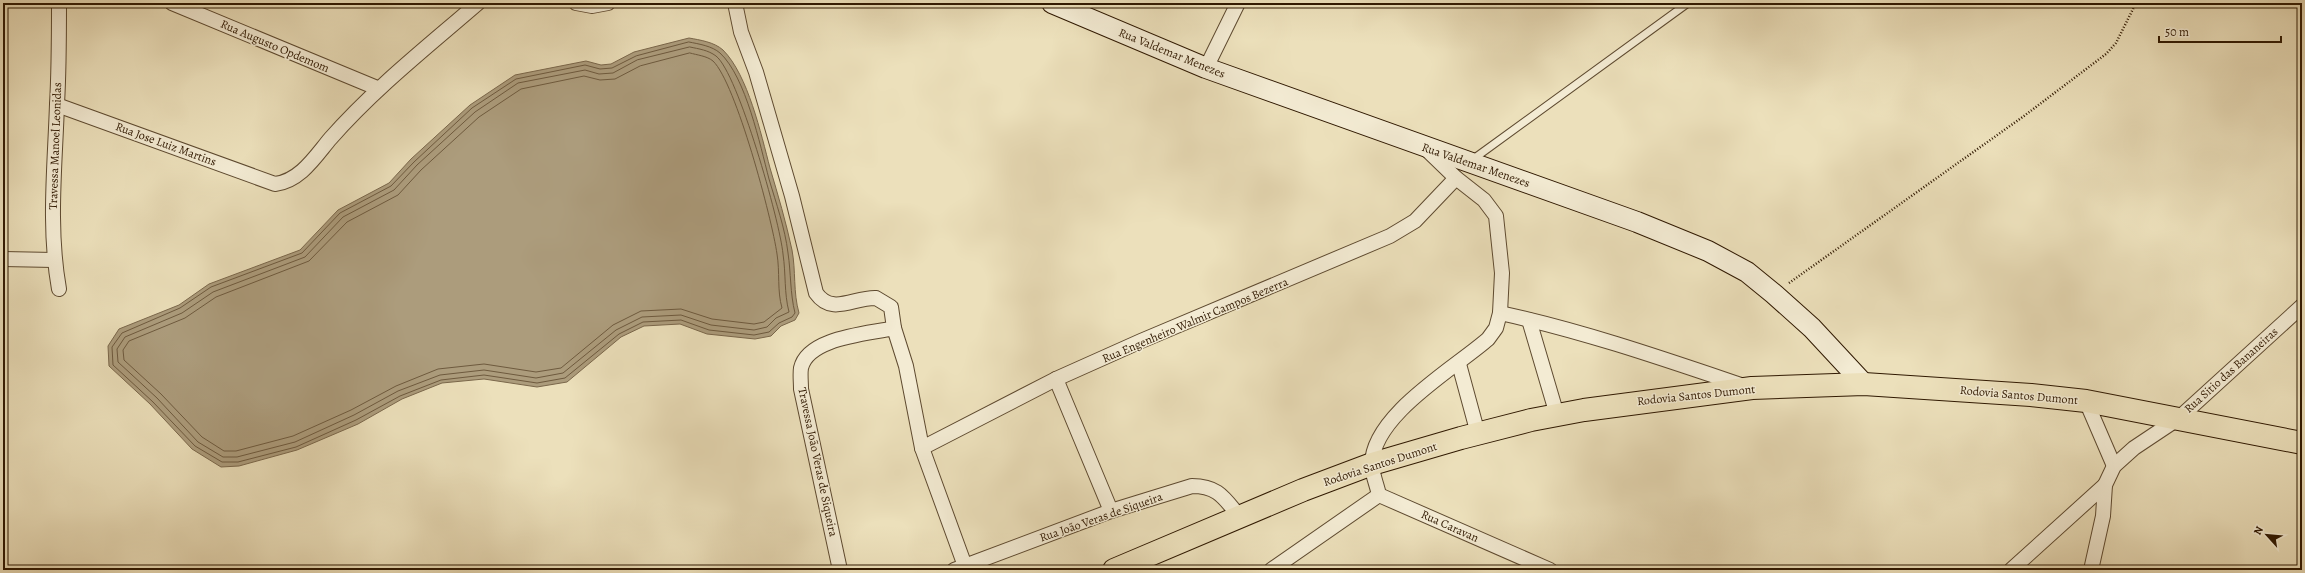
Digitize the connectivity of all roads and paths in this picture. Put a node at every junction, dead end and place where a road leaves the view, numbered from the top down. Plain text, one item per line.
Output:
1 (60, 3) edge
2 (172, 3) edge
3 (478, 3) edge
4 (576, 3) edge
5 (608, 3) edge
6 (735, 3) edge
7 (1052, 3) edge
8 (1238, 3) edge
9 (1688, 3) edge
10 (2136, 3) edge
11 (1206, 68) junction
12 (377, 88) junction
13 (57, 105) junction
14 (1423, 147) junction
15 (1469, 163) junction
16 (1456, 178) junction
17 (3, 259) edge
18 (54, 260) junction
19 (59, 289) dead end
20 (1774, 294) junction
21 (2302, 306) edge
22 (1500, 313) junction
23 (1529, 320) junction
24 (894, 328) junction
25 (1458, 364) junction
26 (1056, 380) junction
27 (1864, 384) junction
28 (1752, 388) junction
29 (2086, 401) junction
30 (1557, 415) junction
31 (2178, 418) junction
32 (1478, 434) junction
33 (2302, 444) edge
34 (922, 448) junction
35 (1372, 464) junction
36 (2114, 466) junction
37 (2105, 485) junction
38 (1379, 495) junction
39 (1111, 511) junction
40 (1239, 516) junction
41 (960, 568) edge
42 (840, 570) edge
43 (1114, 570) edge
44 (1271, 570) edge
45 (1550, 570) edge
46 (2012, 570) edge
47 (2091, 570) edge

1 - 13 street, Travessa Manoel Leonidas
2 - 12 street, Rua Augusto Opdemom
3 - 12 street
4 - 5 street
6 - 24 street
7 - 11 main road, Rua Valdemar Menezes
8 - 11 street
9 - 15 lane
10 - 20 path
11 - 14 main road, Rua Valdemar Menezes
12 - 13 street, Rua Jose Luiz Martins
13 - 18 street, Travessa Manoel Leonidas
14 - 15 main road, Rua Valdemar Menezes
14 - 16 street
15 - 20 main road, Rua Valdemar Menezes
16 - 22 street
16 - 26 street, Rua Engenheiro Walmir Campos Bezerra
17 - 18 street
18 - 19 street, Travessa Manoel Leonidas
20 - 27 main road, Rua Valdemar Menezes
21 - 31 street, Rua Sitio das Bananeiras
22 - 23 street
22 - 25 street
23 - 28 street
23 - 30 street
24 - 34 street
24 - 42 street, Travessa João Veras de Siqueira
25 - 32 street
25 - 35 street
26 - 34 street, Rua Engenheiro Walmir Campos Bezerra
26 - 39 street
27 - 28 highway, Rodovia Santos Dumont
27 - 29 highway, Rodovia Santos Dumont
28 - 30 highway, Rodovia Santos Dumont
29 - 31 highway, Rodovia Santos Dumont
29 - 36 street
30 - 32 highway, Rodovia Santos Dumont
31 - 33 highway, Rodovia Santos Dumont
31 - 36 street, Rua Sitio das Bananeiras
32 - 35 highway, Rodovia Santos Dumont
34 - 41 street
35 - 38 street
35 - 40 highway, Rodovia Santos Dumont
36 - 37 street
37 - 46 street
37 - 47 street
38 - 44 street
38 - 45 street, Rua Caravan
39 - 40 street, Rua João Veras de Siqueira
39 - 41 street, Rua João Veras de Siqueira
40 - 43 highway, Rodovia Santos Dumont

